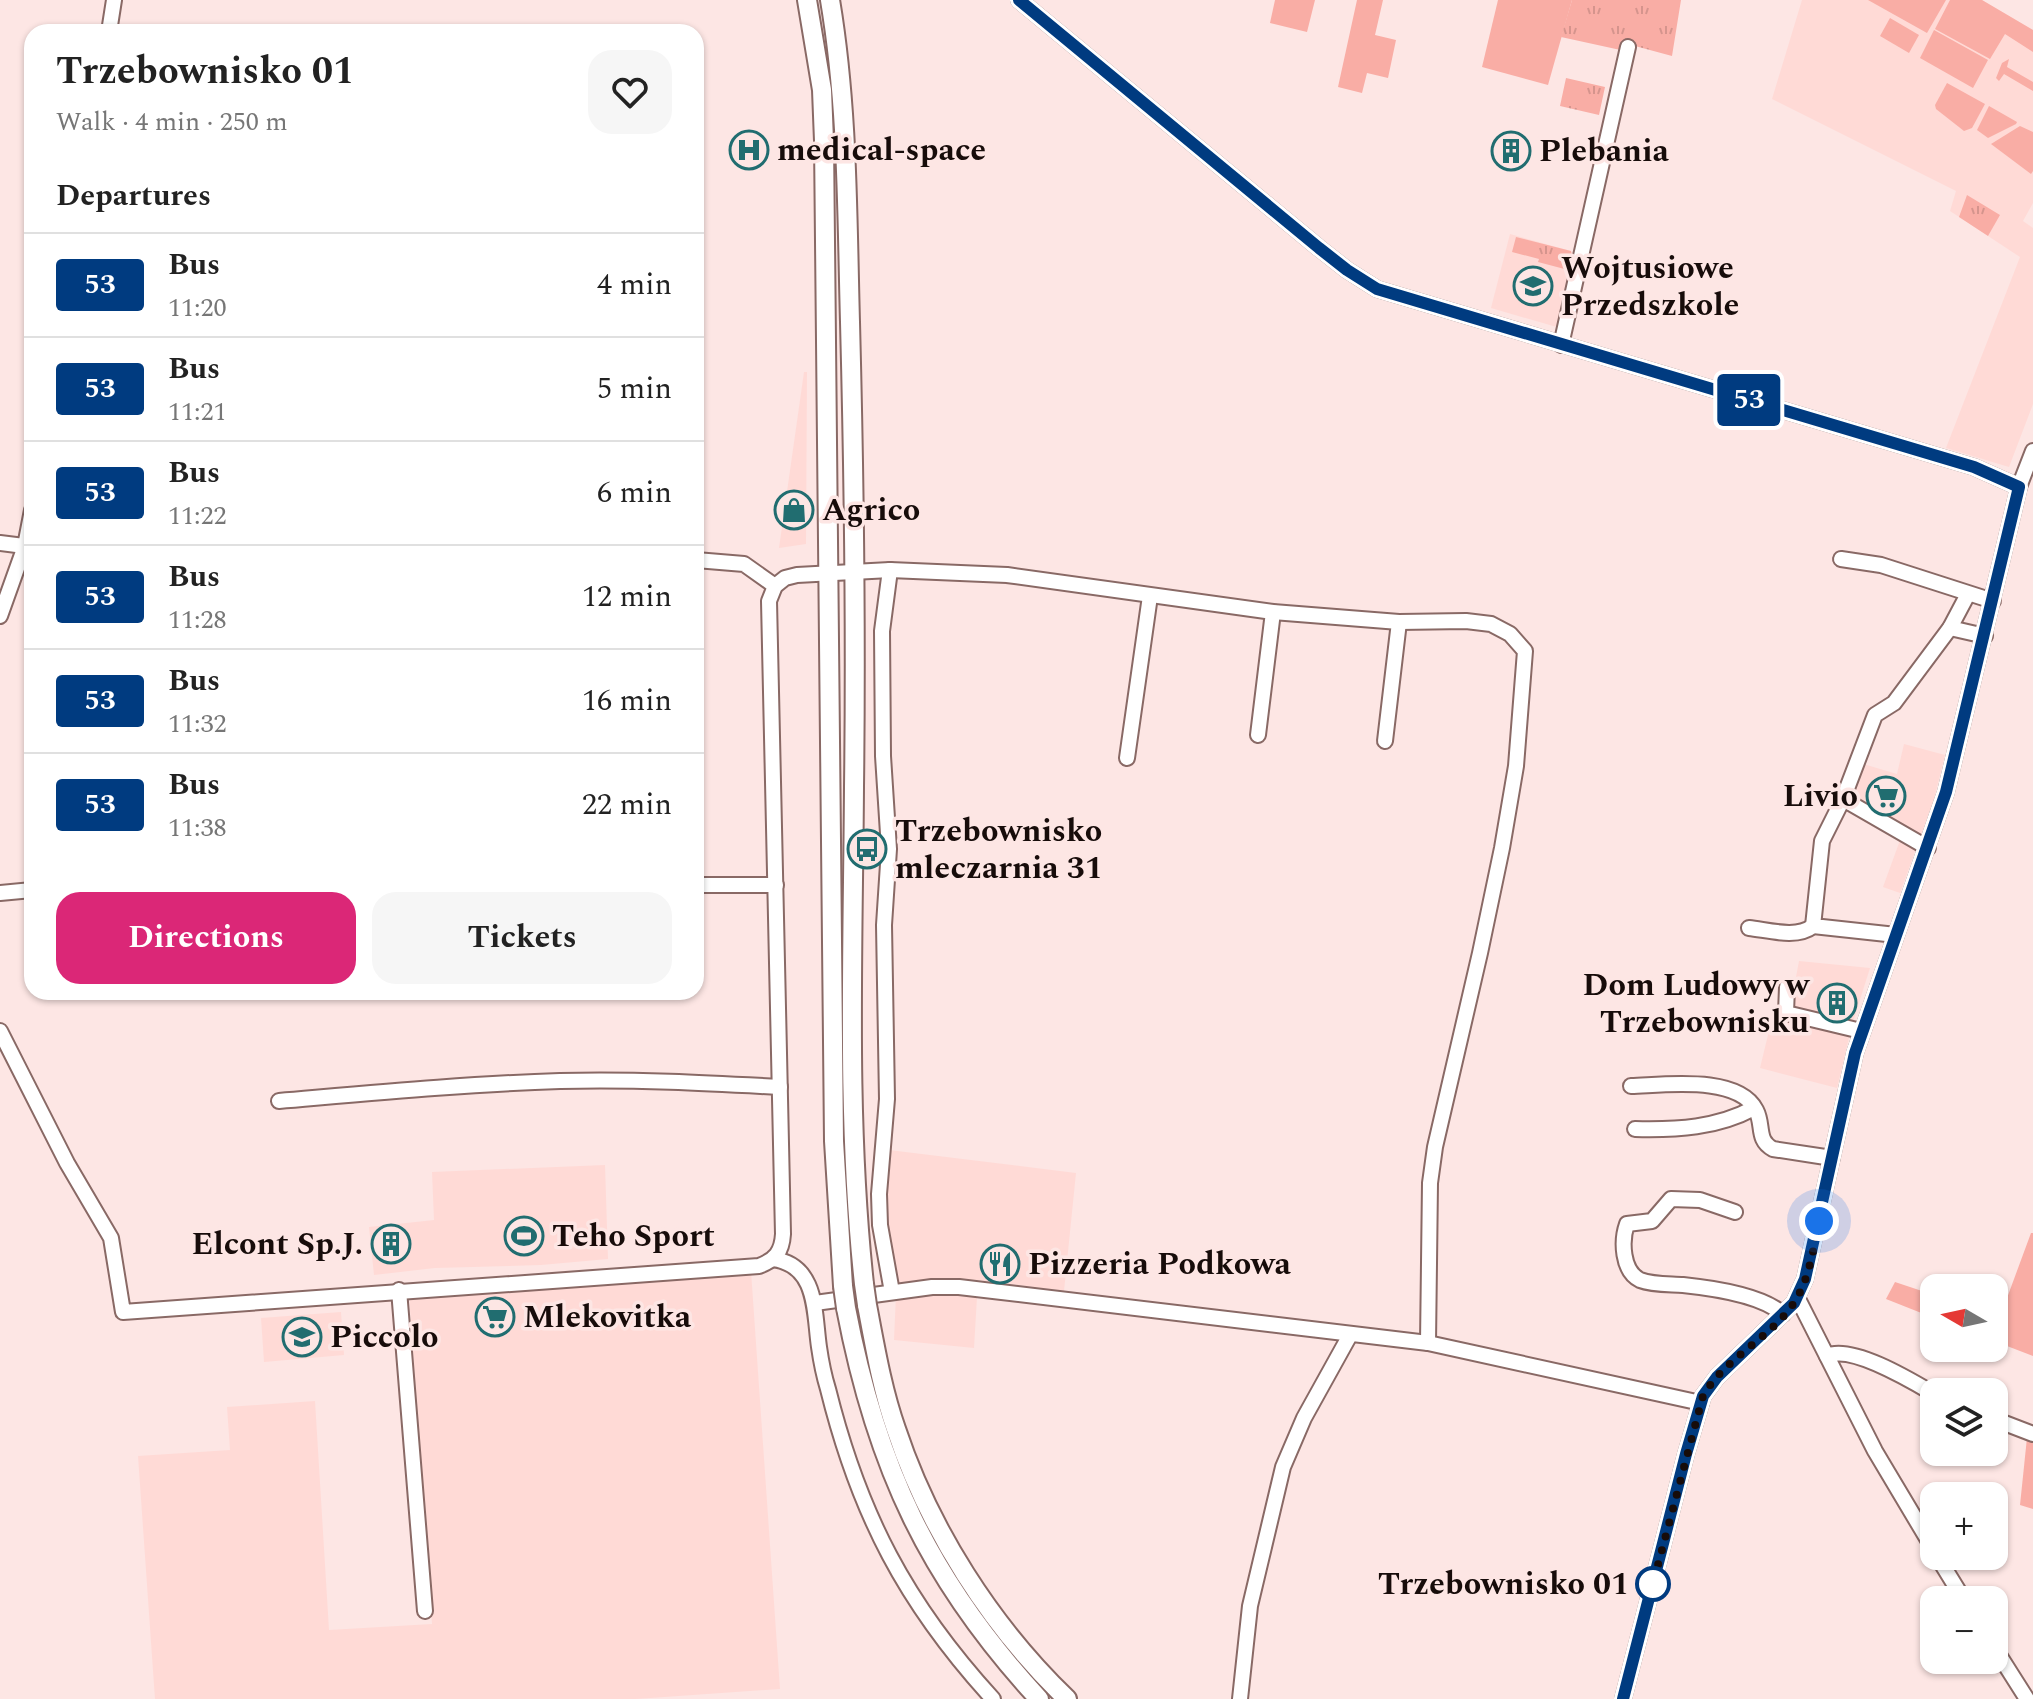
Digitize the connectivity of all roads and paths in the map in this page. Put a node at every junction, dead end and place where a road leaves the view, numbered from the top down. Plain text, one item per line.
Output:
1 (114, 0) edge
2 (807, 0) edge
3 (830, 0) edge
4 (1019, 0) edge
5 (110, 24) edge
6 (1628, 47) dead end
7 (1561, 345) junction
8 (2033, 451) edge
9 (2019, 487) junction
10 (0, 543) edge
11 (24, 546) edge
12 (24, 557) edge
13 (1841, 559) dead end
14 (704, 561) edge
15 (890, 570) junction
16 (853, 571) junction
17 (829, 572) junction
18 (775, 586) junction
19 (1968, 594) junction
20 (1150, 596) junction
21 (1993, 601) junction
22 (1273, 612) junction
23 (0, 616) edge
24 (1399, 622) junction
25 (1950, 628) junction
26 (1985, 636) junction
27 (1258, 735) dead end
28 (1385, 741) dead end
29 (1127, 758) dead end
30 (1843, 799) junction
31 (1928, 848) junction
32 (704, 885) edge
33 (776, 885) junction
34 (24, 891) edge
35 (0, 893) edge
36 (1813, 926) junction
37 (1749, 928) dead end
38 (1896, 935) junction
39 (1787, 987) dead end
40 (0, 1031) edge
41 (1861, 1031) junction
42 (1631, 1086) dead end
43 (780, 1087) junction
44 (279, 1101) dead end
45 (1754, 1108) junction
46 (1635, 1129) dead end
47 (1832, 1158) junction
48 (1735, 1212) dead end
49 (773, 1259) junction
50 (399, 1290) junction
51 (892, 1292) junction
52 (1797, 1297) junction
53 (815, 1303) junction
54 (1783, 1314) junction
55 (1350, 1335) junction
56 (1428, 1343) junction
57 (1827, 1356) junction
58 (1920, 1387) edge
59 (1701, 1403) junction
60 (2008, 1424) edge
61 (2033, 1434) edge
62 (1920, 1527) edge
63 (425, 1611) dead end
64 (2008, 1669) edge
65 (993, 1699) edge
66 (1039, 1699) edge
67 (1067, 1699) edge
68 (1240, 1699) edge
69 (1623, 1699) edge
70 (2027, 1699) edge

1 - 5 street
2 - 17 main road
3 - 16 main road
4 - 7 street
6 - 7 street
7 - 9 street
8 - 9 street
9 - 21 street
10 - 11 street
12 - 23 street
13 - 19 street
14 - 18 street
15 - 16 street
15 - 20 street
15 - 51 street
16 - 17 street
16 - 67 main road, bridge
17 - 18 street
17 - 66 main road, bridge
18 - 33 street
19 - 21 street
19 - 25 street
20 - 22 street
20 - 29 street
21 - 26 street
22 - 24 street
22 - 27 street
24 - 28 street
24 - 56 street
25 - 26 street
25 - 30 street
26 - 31 street
30 - 31 street
30 - 36 street
31 - 38 street
32 - 33 street
33 - 43 street
34 - 35 street
36 - 37 street
36 - 38 street
38 - 41 street
39 - 41 street
40 - 50 street
41 - 47 street
42 - 45 street
43 - 44 street
43 - 49 street
45 - 46 street
45 - 47 street
47 - 52 street
48 - 54 street
49 - 50 street
49 - 53 street
50 - 63 street
51 - 53 street
51 - 55 street
52 - 54 street
52 - 57 street
53 - 65 street
54 - 59 street
55 - 56 street
55 - 68 street
56 - 59 street
57 - 58 street
57 - 62 street
59 - 69 street
60 - 61 street
64 - 70 street

